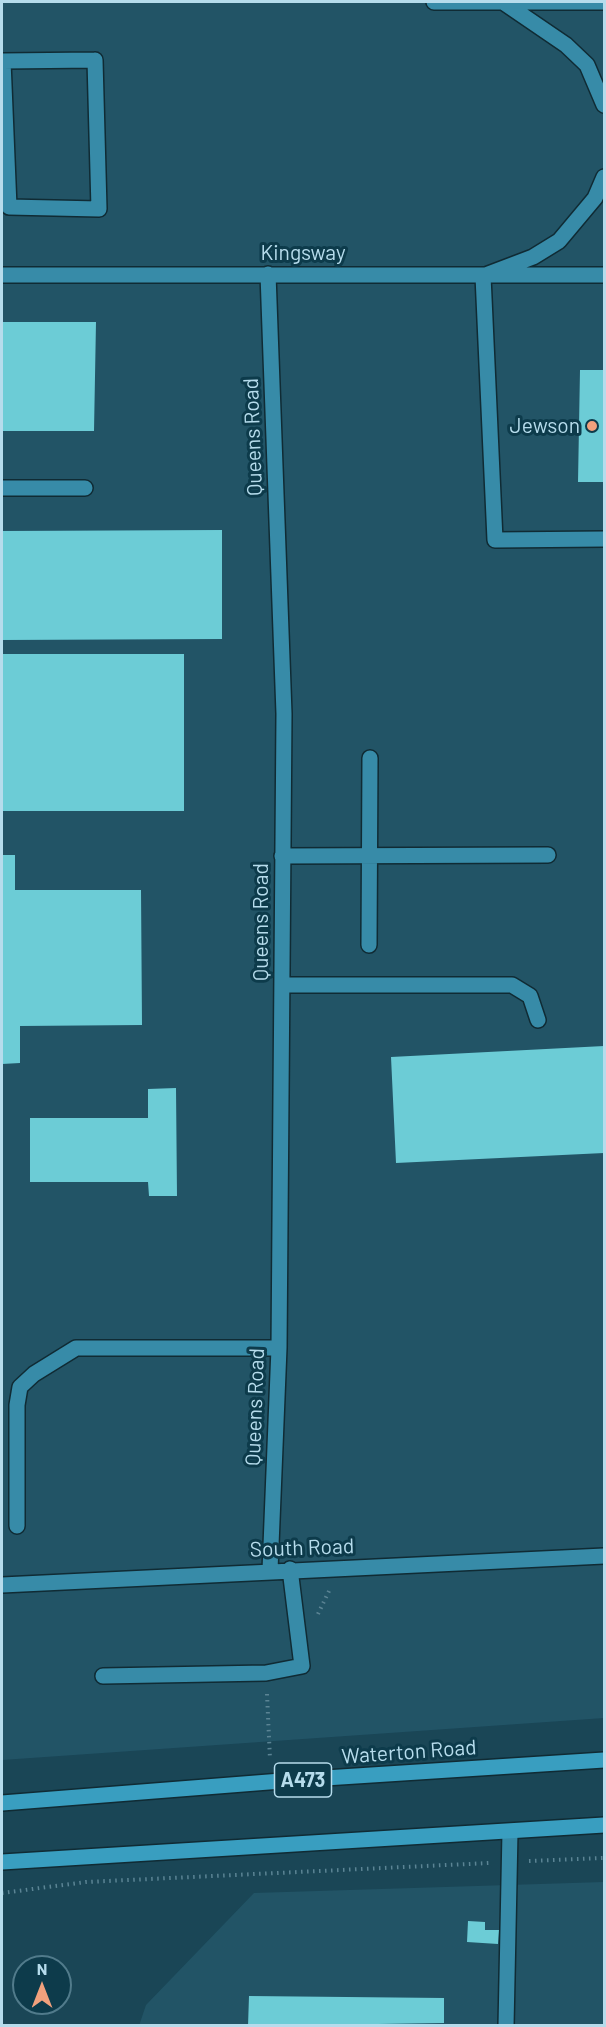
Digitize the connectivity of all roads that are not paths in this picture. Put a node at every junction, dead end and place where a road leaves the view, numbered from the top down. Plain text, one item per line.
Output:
1 (434, 2) edge
2 (503, 2) edge
3 (604, 2) edge
4 (604, 105) edge
5 (2, 107) edge
6 (604, 177) edge
7 (268, 274) junction
8 (2, 275) edge
9 (483, 276) junction
10 (604, 276) edge
11 (2, 488) edge
12 (85, 488) dead end
13 (604, 539) edge
14 (370, 758) dead end
15 (548, 855) dead end
16 (282, 856) junction
17 (369, 856) junction
18 (369, 945) dead end
19 (282, 985) junction
20 (538, 1020) dead end
21 (279, 1348) junction
22 (17, 1526) dead end
23 (604, 1556) edge
24 (290, 1569) junction
25 (270, 1570) junction
26 (2, 1585) edge
27 (103, 1676) dead end
28 (604, 1760) edge
29 (2, 1803) edge
30 (604, 1826) edge
31 (510, 1832) junction
32 (2, 1862) edge
33 (506, 2025) edge

1 - 2 street
2 - 3 street
2 - 4 street
5 - 5 street
6 - 9 street
7 - 8 street, Kingsway
7 - 9 street, Kingsway
7 - 16 street, Queens Road
9 - 10 street, Kingsway
9 - 13 street
11 - 12 street
14 - 17 street
15 - 17 street
16 - 17 street
16 - 19 street, Queens Road
17 - 18 street
19 - 20 street
19 - 21 street, Queens Road
21 - 22 street
21 - 25 street, Queens Road
23 - 24 street, South Road
24 - 25 street, South Road
24 - 27 street
25 - 26 street, South Road
28 - 29 main road, Waterton Road / A473
30 - 31 main road
31 - 32 main road
31 - 33 street

